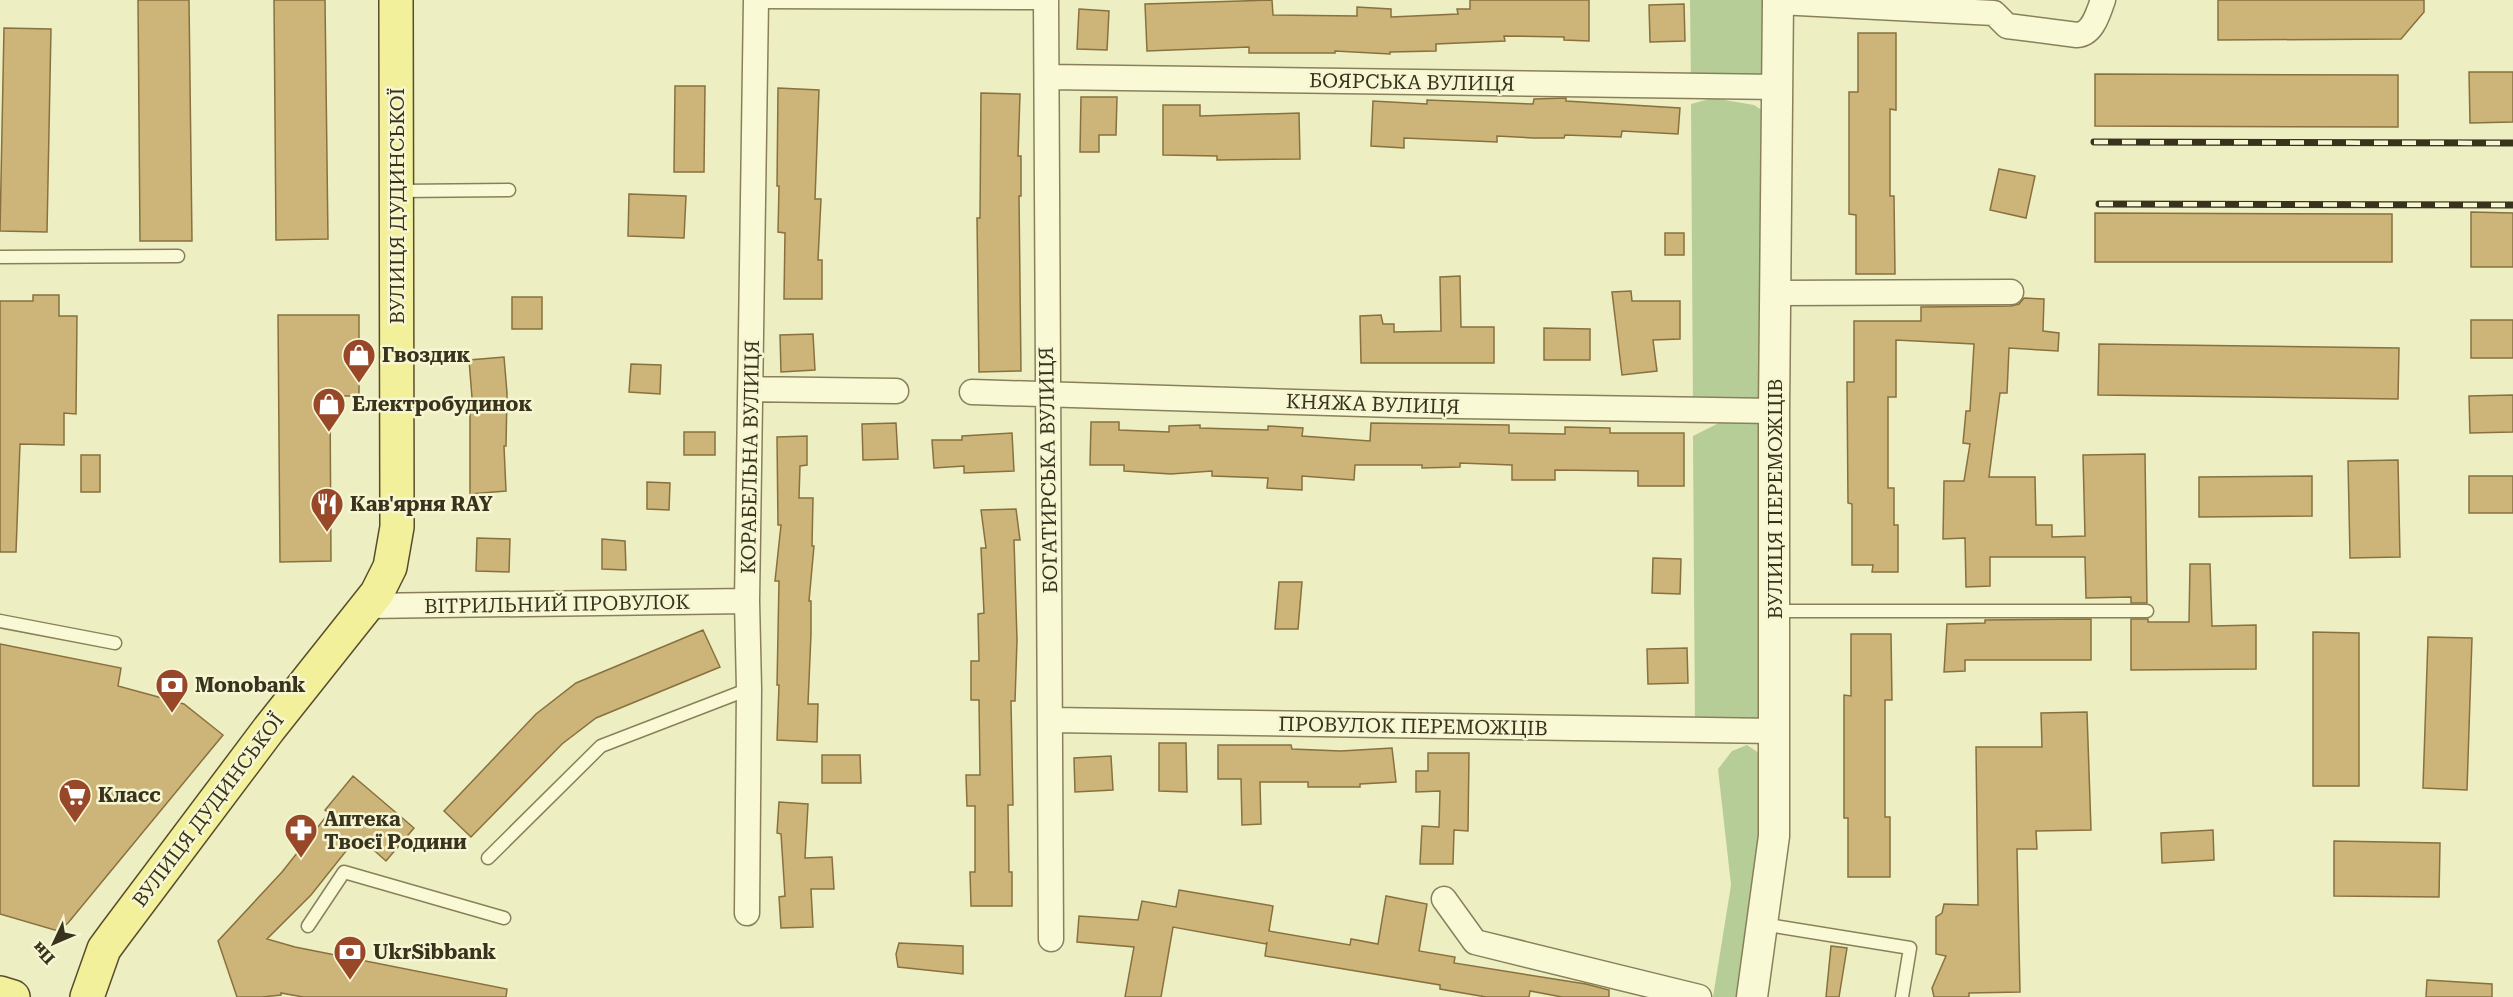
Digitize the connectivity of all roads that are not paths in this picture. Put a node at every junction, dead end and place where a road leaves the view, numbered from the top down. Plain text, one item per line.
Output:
1 (396, 0) edge
2 (2103, 0) edge
3 (756, 1) edge
4 (1046, 1) edge
5 (1778, 1) edge
6 (1995, 6) edge
7 (1048, 77) junction
8 (1777, 87) junction
9 (509, 190) dead end
10 (397, 191) junction
11 (178, 256) dead end
12 (0, 257) edge
13 (2011, 292) dead end
14 (1775, 293) junction
15 (752, 389) junction
16 (896, 391) dead end
17 (972, 392) dead end
18 (1047, 393) junction
19 (1774, 411) junction
20 (747, 601) junction
21 (367, 606) junction
22 (1775, 611) junction
23 (2147, 611) dead end
24 (0, 621) edge
25 (115, 643) dead end
26 (749, 689) junction
27 (1051, 720) junction
28 (1774, 731) junction
29 (488, 858) dead end
30 (1443, 899) dead end
31 (747, 913) dead end
32 (504, 918) dead end
33 (1762, 924) junction
34 (308, 926) dead end
35 (1051, 939) dead end
36 (0, 993) edge
37 (13, 997) edge
38 (87, 997) edge
39 (1699, 997) edge
40 (1752, 997) edge
41 (1902, 997) edge

1 - 10 main road, ВУЛИЦЯ ДУДИНСЬКОЇ
2 - 6 street
3 - 4 lane
3 - 15 street, КОРАБЕЛЬНА ВУЛИЦЯ
4 - 7 street, БОГАТИРСЬКА ВУЛИЦЯ
5 - 6 street
5 - 8 street, ВУЛИЦЯ ПЕРЕМОЖЦІВ
7 - 8 street, БОЯРСЬКА ВУЛИЦЯ
7 - 18 street, БОГАТИРСЬКА ВУЛИЦЯ
8 - 14 street, ВУЛИЦЯ ПЕРЕМОЖЦІВ
9 - 10 lane
10 - 21 main road, ВУЛИЦЯ ДУДИНСЬКОЇ
11 - 12 lane
13 - 14 street
14 - 19 street, ВУЛИЦЯ ПЕРЕМОЖЦІВ
15 - 16 street
15 - 20 street, КОРАБЕЛЬНА ВУЛИЦЯ
17 - 18 street, КНЯЖА ВУЛИЦЯ
18 - 19 street, КНЯЖА ВУЛИЦЯ
18 - 27 street, БОГАТИРСЬКА ВУЛИЦЯ
19 - 22 street, ВУЛИЦЯ ПЕРЕМОЖЦІВ
20 - 21 street, ВІТРИЛЬНИЙ ПРОВУЛОК
20 - 26 street, КОРАБЕЛЬНА ВУЛИЦЯ
21 - 38 main road, ВУЛИЦЯ ДУДИНСЬКОЇ
22 - 23 lane
22 - 28 street, ВУЛИЦЯ ПЕРЕМОЖЦІВ
24 - 25 lane
26 - 29 lane
26 - 31 street, КОРАБЕЛЬНА ВУЛИЦЯ
27 - 28 street, ПРОВУЛОК ПЕРЕМОЖЦІВ
27 - 35 street, БОГАТИРСЬКА ВУЛИЦЯ
28 - 33 street, ВУЛИЦЯ ПЕРЕМОЖЦІВ
30 - 39 street
32 - 34 lane
33 - 40 street, ВУЛИЦЯ ПЕРЕМОЖЦІВ
33 - 41 lane
36 - 37 main road

